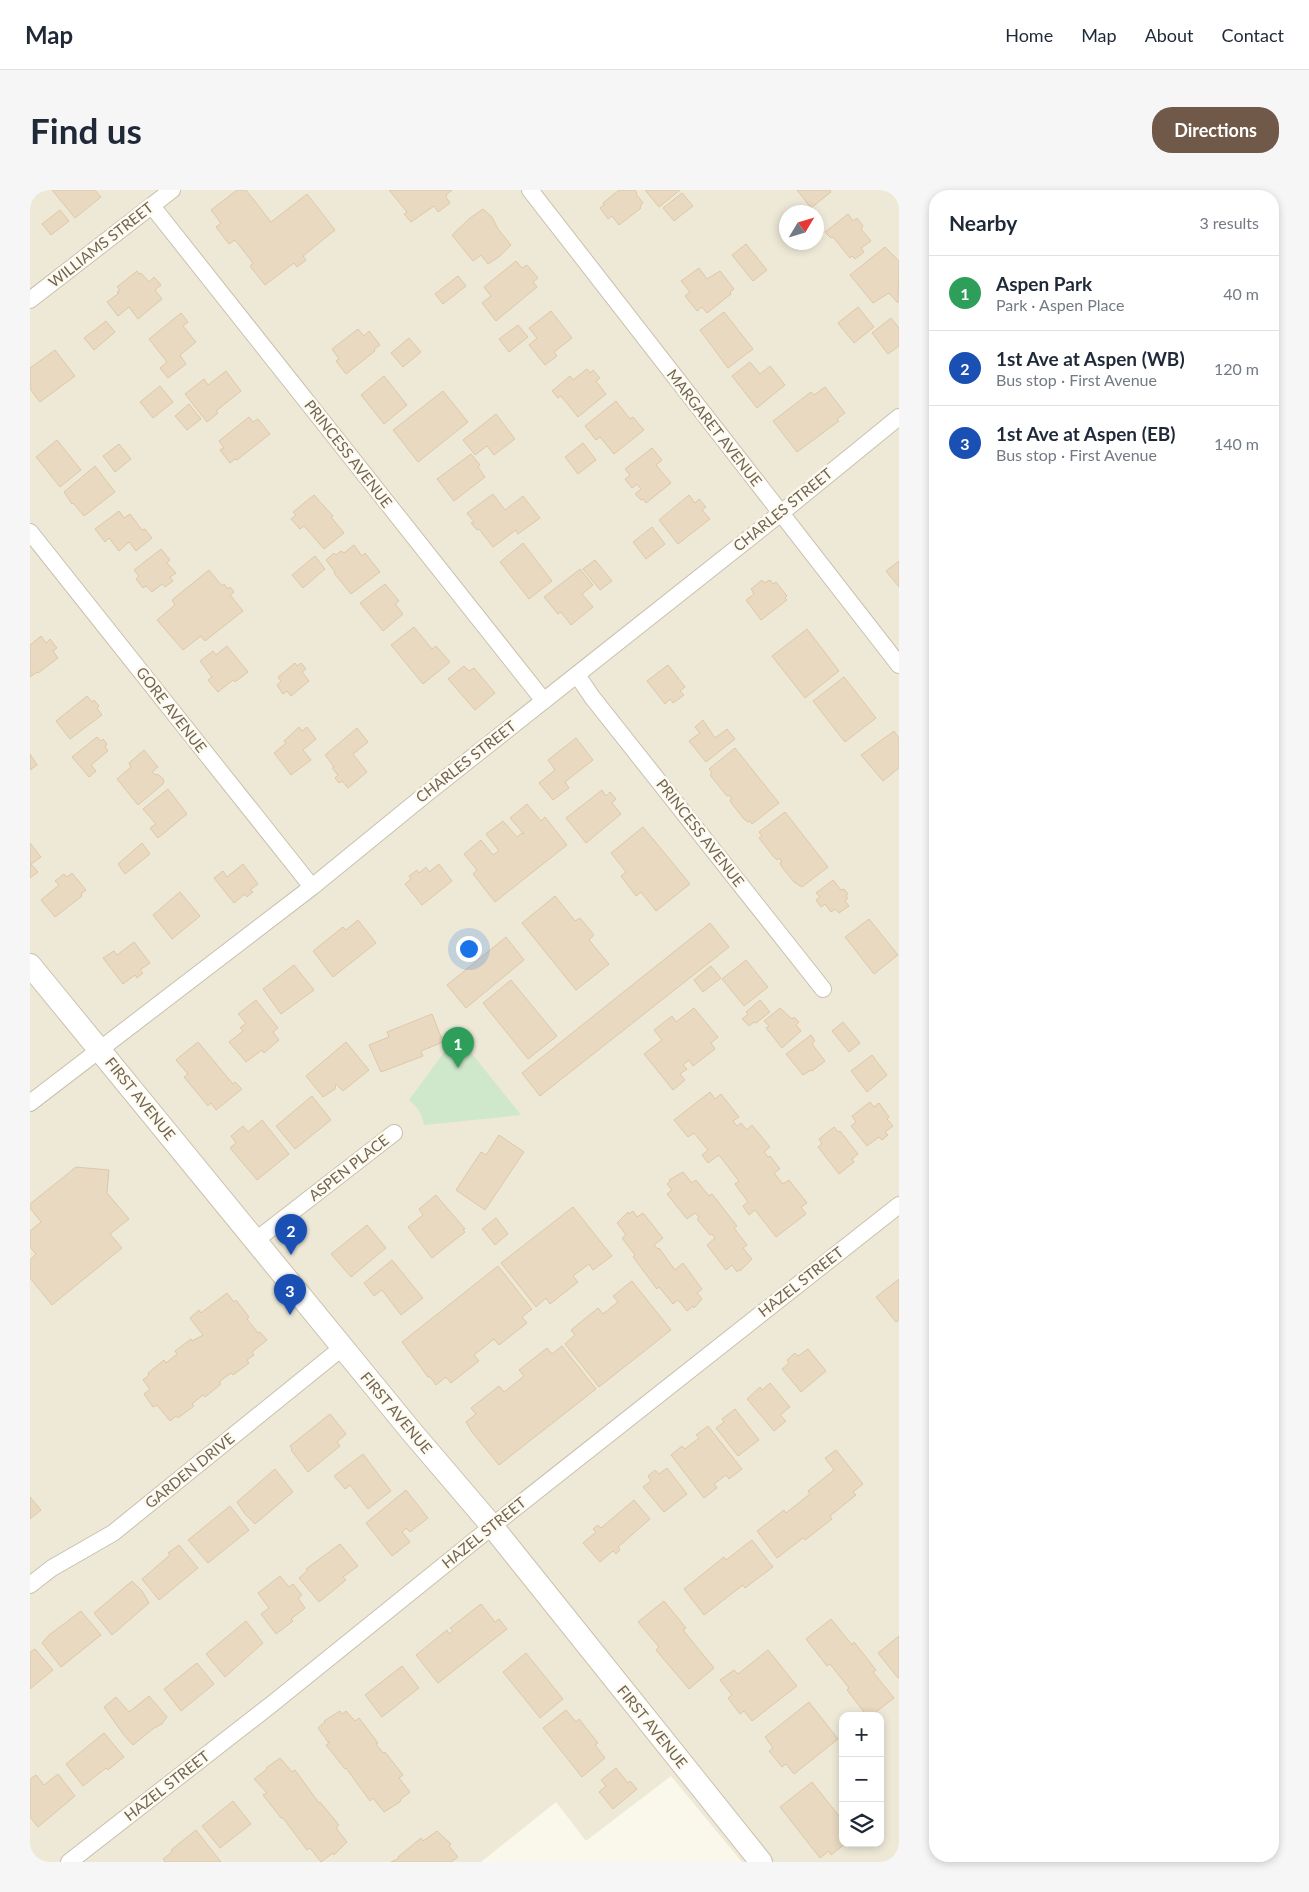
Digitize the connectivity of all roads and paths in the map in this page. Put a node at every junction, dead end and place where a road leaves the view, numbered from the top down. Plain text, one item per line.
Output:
1 (530, 190) edge
2 (170, 191) edge
3 (152, 206) junction
4 (30, 300) edge
5 (899, 417) edge
6 (781, 513) junction
7 (30, 532) edge
8 (899, 665) edge
9 (577, 675) junction
10 (544, 701) junction
11 (312, 888) junction
12 (30, 965) edge
13 (823, 989) dead end
14 (99, 1049) junction
15 (30, 1103) edge
16 (394, 1133) dead end
17 (899, 1205) edge
18 (256, 1240) junction
19 (343, 1347) junction
20 (492, 1526) junction
21 (30, 1585) edge
22 (69, 1862) edge
23 (761, 1862) edge

1 - 6 street, MARGARET AVENUE
2 - 3 street, WILLIAMS STREET
3 - 4 street, WILLIAMS STREET
3 - 10 street, PRINCESS AVENUE
5 - 6 street, CHARLES STREET
6 - 8 street, MARGARET AVENUE
6 - 9 street, CHARLES STREET
7 - 11 street, GORE AVENUE
9 - 10 street, CHARLES STREET
9 - 13 street, PRINCESS AVENUE
10 - 11 street, CHARLES STREET
11 - 14 street, CHARLES STREET
12 - 14 street, FIRST AVENUE
14 - 15 street, CHARLES STREET
14 - 18 street, FIRST AVENUE
16 - 18 street, ASPEN PLACE
17 - 20 street, HAZEL STREET
18 - 19 street, FIRST AVENUE
19 - 20 street, FIRST AVENUE
19 - 21 street, GARDEN DRIVE
20 - 22 street, HAZEL STREET
20 - 23 street, FIRST AVENUE

